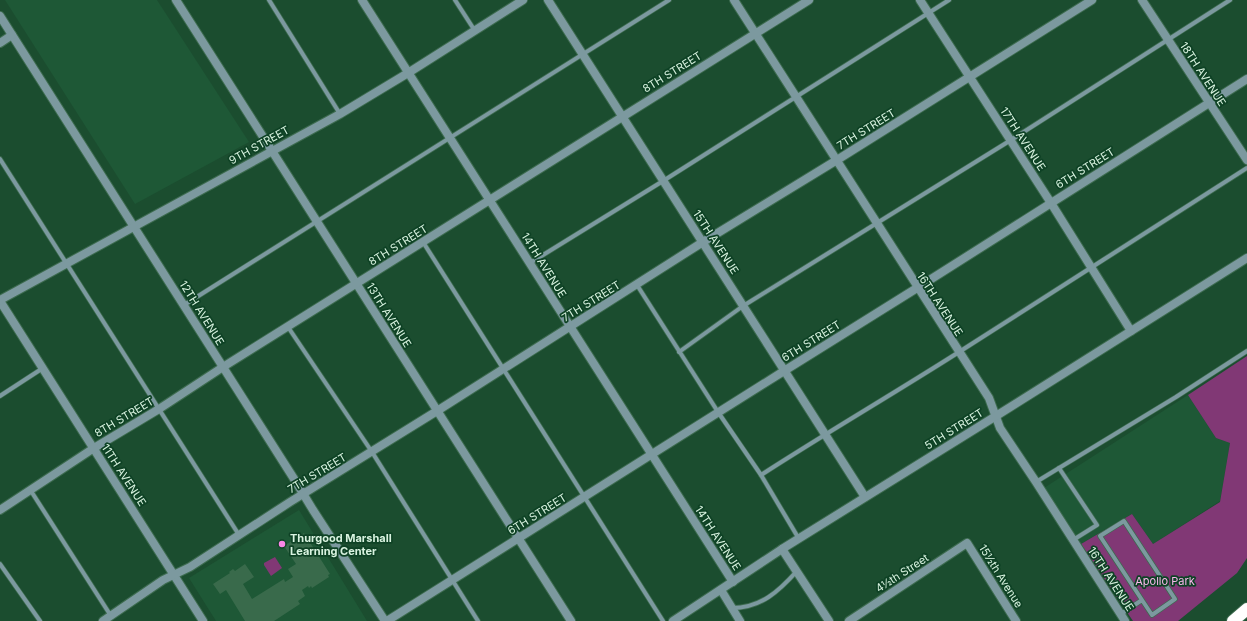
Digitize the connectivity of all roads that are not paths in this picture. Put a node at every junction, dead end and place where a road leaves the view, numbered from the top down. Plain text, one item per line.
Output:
1 (176, 0) edge
2 (269, 0) edge
3 (362, 0) edge
4 (455, 0) edge
5 (523, 0) edge
6 (548, 0) edge
7 (669, 0) edge
8 (734, 0) edge
9 (809, 0) edge
10 (920, 0) edge
11 (949, 0) edge
12 (1092, 0) edge
13 (1142, 0) edge
14 (1230, 0) edge
15 (928, 13) junction
16 (0, 16) edge
17 (475, 31) junction
18 (756, 34) junction
19 (12, 35) junction
20 (1168, 40) junction
21 (0, 43) edge
22 (583, 55) junction
23 (408, 73) junction
24 (970, 77) junction
25 (1247, 79) edge
26 (796, 97) junction
27 (1209, 103) junction
28 (340, 114) junction
29 (622, 116) junction
30 (450, 138) junction
31 (1011, 140) junction
32 (272, 150) junction
33 (0, 159) edge
34 (837, 160) junction
35 (1247, 160) edge
36 (1247, 168) edge
37 (663, 181) junction
38 (490, 201) junction
39 (1052, 202) junction
40 (317, 222) junction
41 (876, 224) junction
42 (134, 227) junction
43 (423, 242) junction
44 (703, 242) junction
45 (1247, 258) edge
46 (66, 263) junction
47 (530, 263) junction
48 (1091, 266) junction
49 (356, 284) junction
50 (637, 285) junction
51 (917, 288) junction
52 (0, 300) edge
53 (184, 305) junction
54 (743, 306) junction
55 (288, 327) junction
56 (570, 327) junction
57 (1132, 331) junction
58 (1247, 351) edge
59 (679, 352) junction
60 (958, 352) junction
61 (223, 367) junction
62 (43, 368) junction
63 (504, 369) junction
64 (784, 371) junction
65 (0, 396) edge
66 (159, 409) junction
67 (437, 411) junction
68 (718, 412) junction
69 (996, 416) junction
70 (824, 434) junction
71 (94, 448) junction
72 (372, 452) junction
73 (652, 454) junction
74 (1059, 468) junction
75 (761, 475) junction
76 (1036, 482) junction
77 (31, 490) junction
78 (303, 494) junction
79 (585, 497) junction
80 (865, 497) junction
81 (0, 510) edge
82 (239, 535) junction
83 (518, 539) junction
84 (799, 539) junction
85 (1073, 540) junction
86 (967, 543) joint
87 (782, 549) junction
88 (0, 564) edge
89 (797, 571) junction
90 (174, 575) junction
91 (452, 580) junction
92 (733, 582) junction
93 (721, 590) junction
94 (1142, 600) junction
95 (732, 608) junction
96 (1247, 609) edge
97 (111, 616) junction
98 (1123, 617) edge
99 (40, 621) edge
100 (103, 621) edge
101 (203, 621) edge
102 (386, 621) edge
103 (478, 621) edge
104 (571, 621) edge
105 (663, 621) edge
106 (673, 621) edge
107 (740, 621) edge
108 (829, 621) edge
109 (848, 621) edge
110 (1016, 621) edge
111 (1233, 621) edge

1 - 32 street, 13TH AVENUE
2 - 28 lane
3 - 23 street, 14TH AVENUE
4 - 17 lane
5 - 17 street, 9TH STREET
6 - 22 street, 15TH AVENUE
7 - 22 lane
8 - 18 street, 16TH AVENUE
9 - 18 street, 8TH STREET
10 - 15 street, 17TH AVENUE
11 - 15 lane
12 - 24 street, 7TH STREET
13 - 20 street, 18TH AVENUE
14 - 20 lane
15 - 24 street, 17TH AVENUE
15 - 26 lane
16 - 19 street, 12TH AVENUE
17 - 23 street, 9TH STREET
18 - 26 street, 16TH AVENUE
18 - 29 street, 8TH STREET
19 - 21 street
19 - 42 street, 12TH AVENUE
20 - 27 street, 18TH AVENUE
20 - 31 lane
22 - 29 street, 15TH AVENUE
22 - 30 lane
23 - 28 street, 9TH STREET
23 - 30 street, 14TH AVENUE
24 - 31 street, 17TH AVENUE
24 - 34 street, 7TH STREET
25 - 27 street, 6TH STREET
26 - 34 street, 16TH AVENUE
26 - 37 lane
27 - 35 street, 18TH AVENUE
27 - 39 street, 6TH STREET
28 - 32 street, 9TH STREET
29 - 37 street, 15TH AVENUE
29 - 38 street, 8TH STREET
30 - 38 street, 14TH AVENUE
30 - 40 lane
31 - 39 street, 17TH AVENUE
31 - 41 lane
32 - 40 street, 13TH AVENUE
32 - 42 street, 9TH STREET
33 - 46 lane
34 - 41 street, 16TH AVENUE
34 - 44 street, 7TH STREET
36 - 48 lane
37 - 44 street, 15TH AVENUE
37 - 47 lane
38 - 43 street, 8TH STREET
38 - 47 street, 14TH AVENUE
39 - 48 street, 17TH AVENUE
39 - 51 street, 6TH STREET
40 - 49 street, 13TH AVENUE
40 - 53 lane
41 - 51 street, 16TH AVENUE
41 - 54 lane
42 - 46 street, 9TH STREET
42 - 53 street, 12TH AVENUE
43 - 49 street, 8TH STREET
43 - 63 lane
44 - 50 street, 7TH STREET
44 - 54 street, 15TH AVENUE
45 - 57 street, 5TH STREET
46 - 52 street, 9TH STREET
46 - 66 lane
47 - 56 street, 14TH AVENUE
48 - 57 street, 17TH AVENUE
48 - 60 lane
49 - 55 street, 8TH STREET
49 - 67 street, 13TH AVENUE
50 - 56 street, 7TH STREET
50 - 59 lane
51 - 60 street, 16TH AVENUE
51 - 64 street, 6TH STREET
52 - 62 street, 11TH AVENUE
53 - 61 street, 12TH AVENUE
54 - 59 lane
54 - 64 street, 15TH AVENUE
55 - 61 street, 8TH STREET
55 - 72 lane
56 - 63 street, 7TH STREET
56 - 73 street, 14TH AVENUE
57 - 69 street, 5TH STREET
58 - 74 lane
59 - 68 lane
60 - 69 street, 16TH AVENUE
60 - 70 lane
61 - 66 street, 8TH STREET
61 - 78 street, 12TH AVENUE
62 - 65 lane
62 - 71 street, 11TH AVENUE
63 - 67 street, 7TH STREET
63 - 79 lane
64 - 68 street, 6TH STREET
64 - 70 street, 15TH AVENUE
66 - 71 street, 8TH STREET
66 - 82 lane
67 - 72 street, 7TH STREET
67 - 83 street, 13TH AVENUE
68 - 73 street, 6TH STREET
68 - 75 lane
69 - 76 street, 16TH AVENUE
69 - 80 street, 5TH STREET
70 - 75 lane
70 - 80 street, 15TH AVENUE
71 - 77 street, 8TH STREET
71 - 90 street, 11TH AVENUE
72 - 78 street, 7TH STREET
72 - 91 lane
73 - 79 street, 6TH STREET
73 - 92 street, 14TH AVENUE
74 - 76 lane
74 - 85 lane
75 - 84 lane
76 - 85 street, 16TH AVENUE
77 - 81 street, 8TH STREET
77 - 97 lane
78 - 82 street, 7TH STREET
78 - 102 street, 12TH AVENUE
79 - 83 street, 6TH STREET
79 - 105 lane
80 - 84 street, 5TH STREET
82 - 90 street, 7TH STREET
83 - 91 street, 6TH STREET
83 - 104 street, 13TH AVENUE
84 - 87 street, 5TH STREET
85 - 98 street, 16TH AVENUE
86 - 109 street, 4½th Street
86 - 110 street, 15½th Avenue
87 - 89 street
87 - 92 street, 5TH STREET
88 - 99 lane
89 - 95 lane
89 - 108 street
90 - 97 street, 7TH STREET
90 - 101 street, 11TH AVENUE
91 - 102 street, 6TH STREET
91 - 103 lane
92 - 93 street, 5TH STREET
93 - 95 street
93 - 106 street, 5TH STREET
94 - 94 lane
94 - 98 lane
95 - 107 street
96 - 111 highway
97 - 100 street, 7TH STREET

